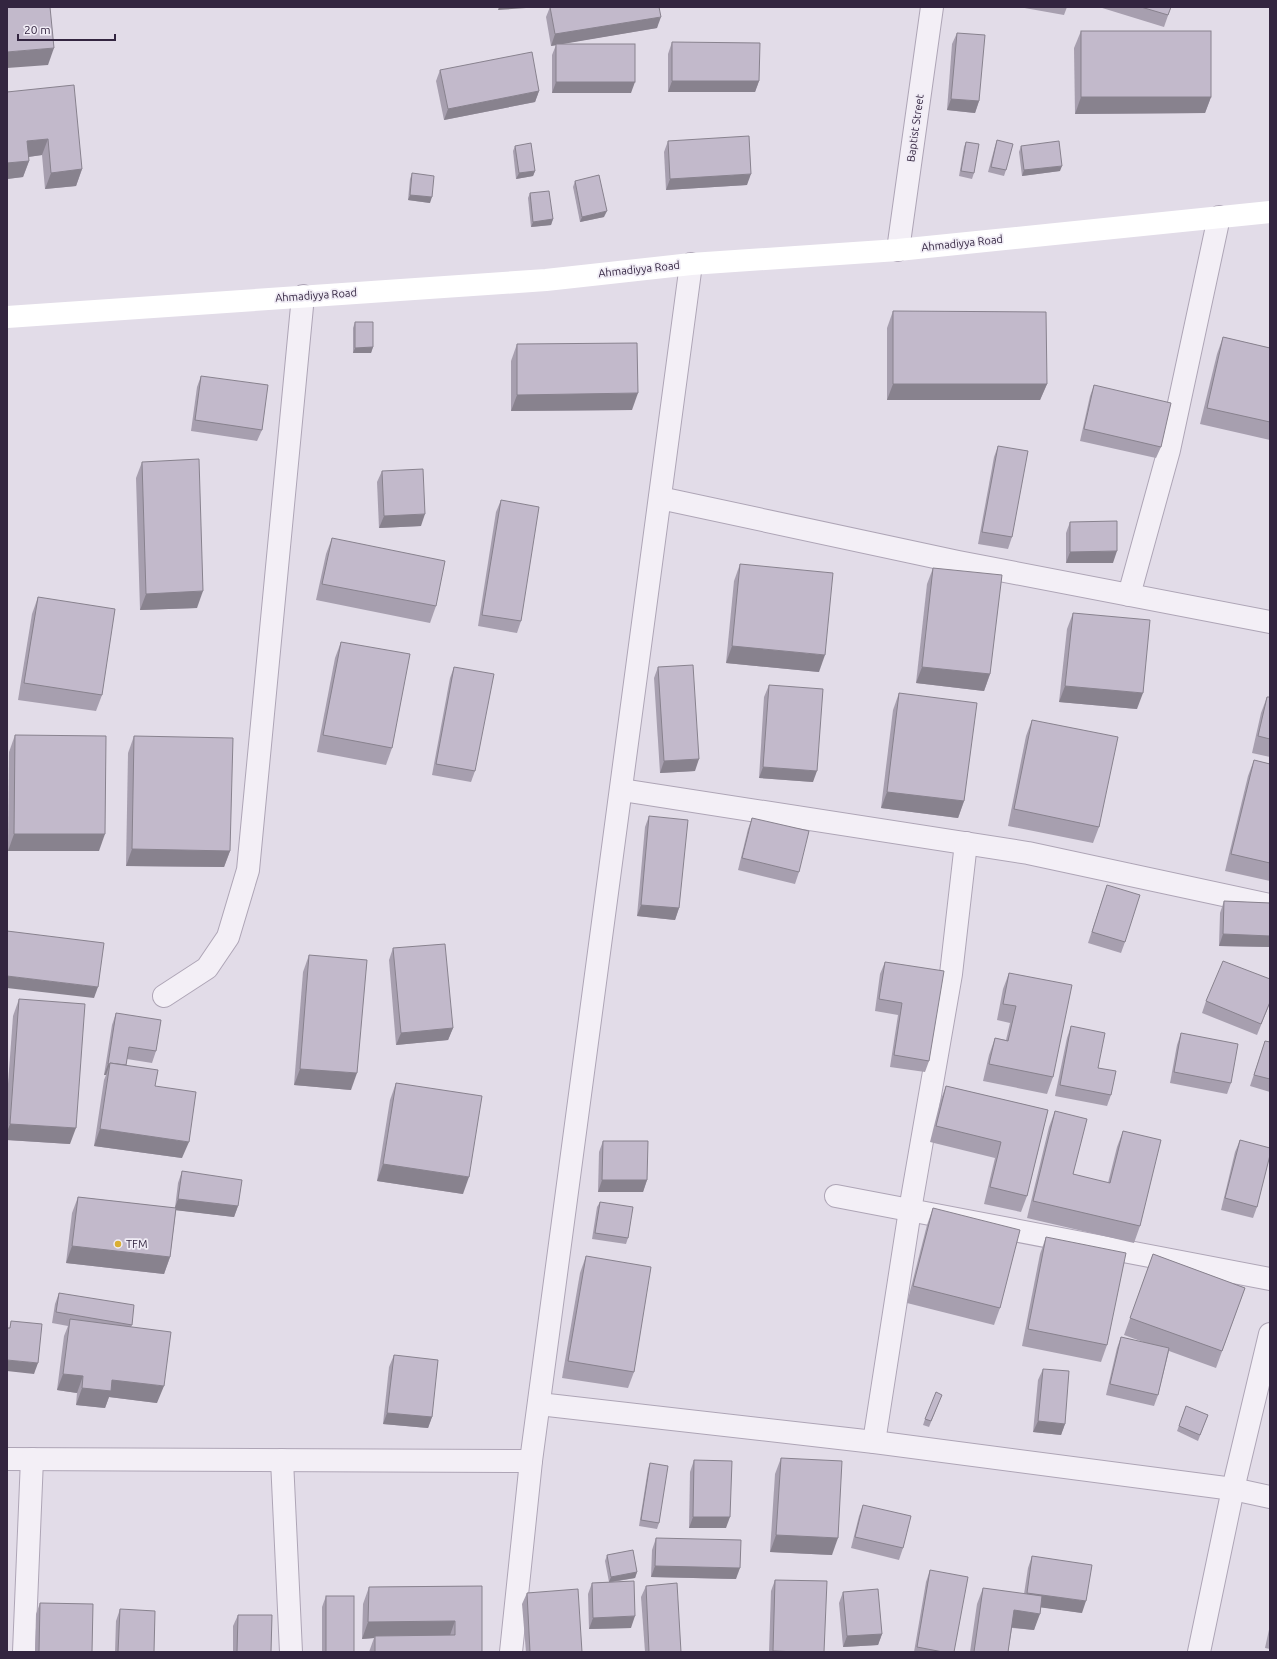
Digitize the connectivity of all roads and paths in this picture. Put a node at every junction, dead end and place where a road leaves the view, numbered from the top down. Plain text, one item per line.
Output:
1 (932, 7) edge
2 (1270, 212) edge
3 (1219, 217) junction
4 (898, 250) junction
5 (691, 264) junction
6 (303, 296) junction
7 (7, 317) edge
8 (660, 498) junction
9 (1128, 595) junction
10 (1270, 622) edge
11 (622, 790) junction
12 (966, 843) junction
13 (1270, 905) edge
14 (164, 996) dead end
15 (836, 1196) dead end
16 (910, 1210) junction
17 (1270, 1278) edge
18 (1270, 1334) edge
19 (539, 1404) junction
20 (874, 1442) junction
21 (7, 1459) edge
22 (32, 1459) junction
23 (282, 1460) junction
24 (531, 1461) junction
25 (1233, 1489) junction
26 (1270, 1498) edge
27 (24, 1652) edge
28 (291, 1652) edge
29 (511, 1652) edge
30 (1199, 1652) edge

1 - 4 street, Baptist Street
2 - 3 street, Ahmadiyya Road
3 - 4 street, Ahmadiyya Road
3 - 9 street
4 - 5 street, Ahmadiyya Road
5 - 6 street, Ahmadiyya Road
5 - 8 street
6 - 7 street, Ahmadiyya Road
6 - 14 street
8 - 9 street
8 - 11 street
9 - 10 street
11 - 12 street
11 - 19 street
12 - 13 street
12 - 16 street
15 - 16 street
16 - 17 street
16 - 20 street
18 - 25 street
19 - 20 street
19 - 24 street
20 - 25 street
21 - 22 street
22 - 23 street
22 - 27 street
23 - 24 street
23 - 28 street
24 - 29 street
25 - 26 street
25 - 30 street

